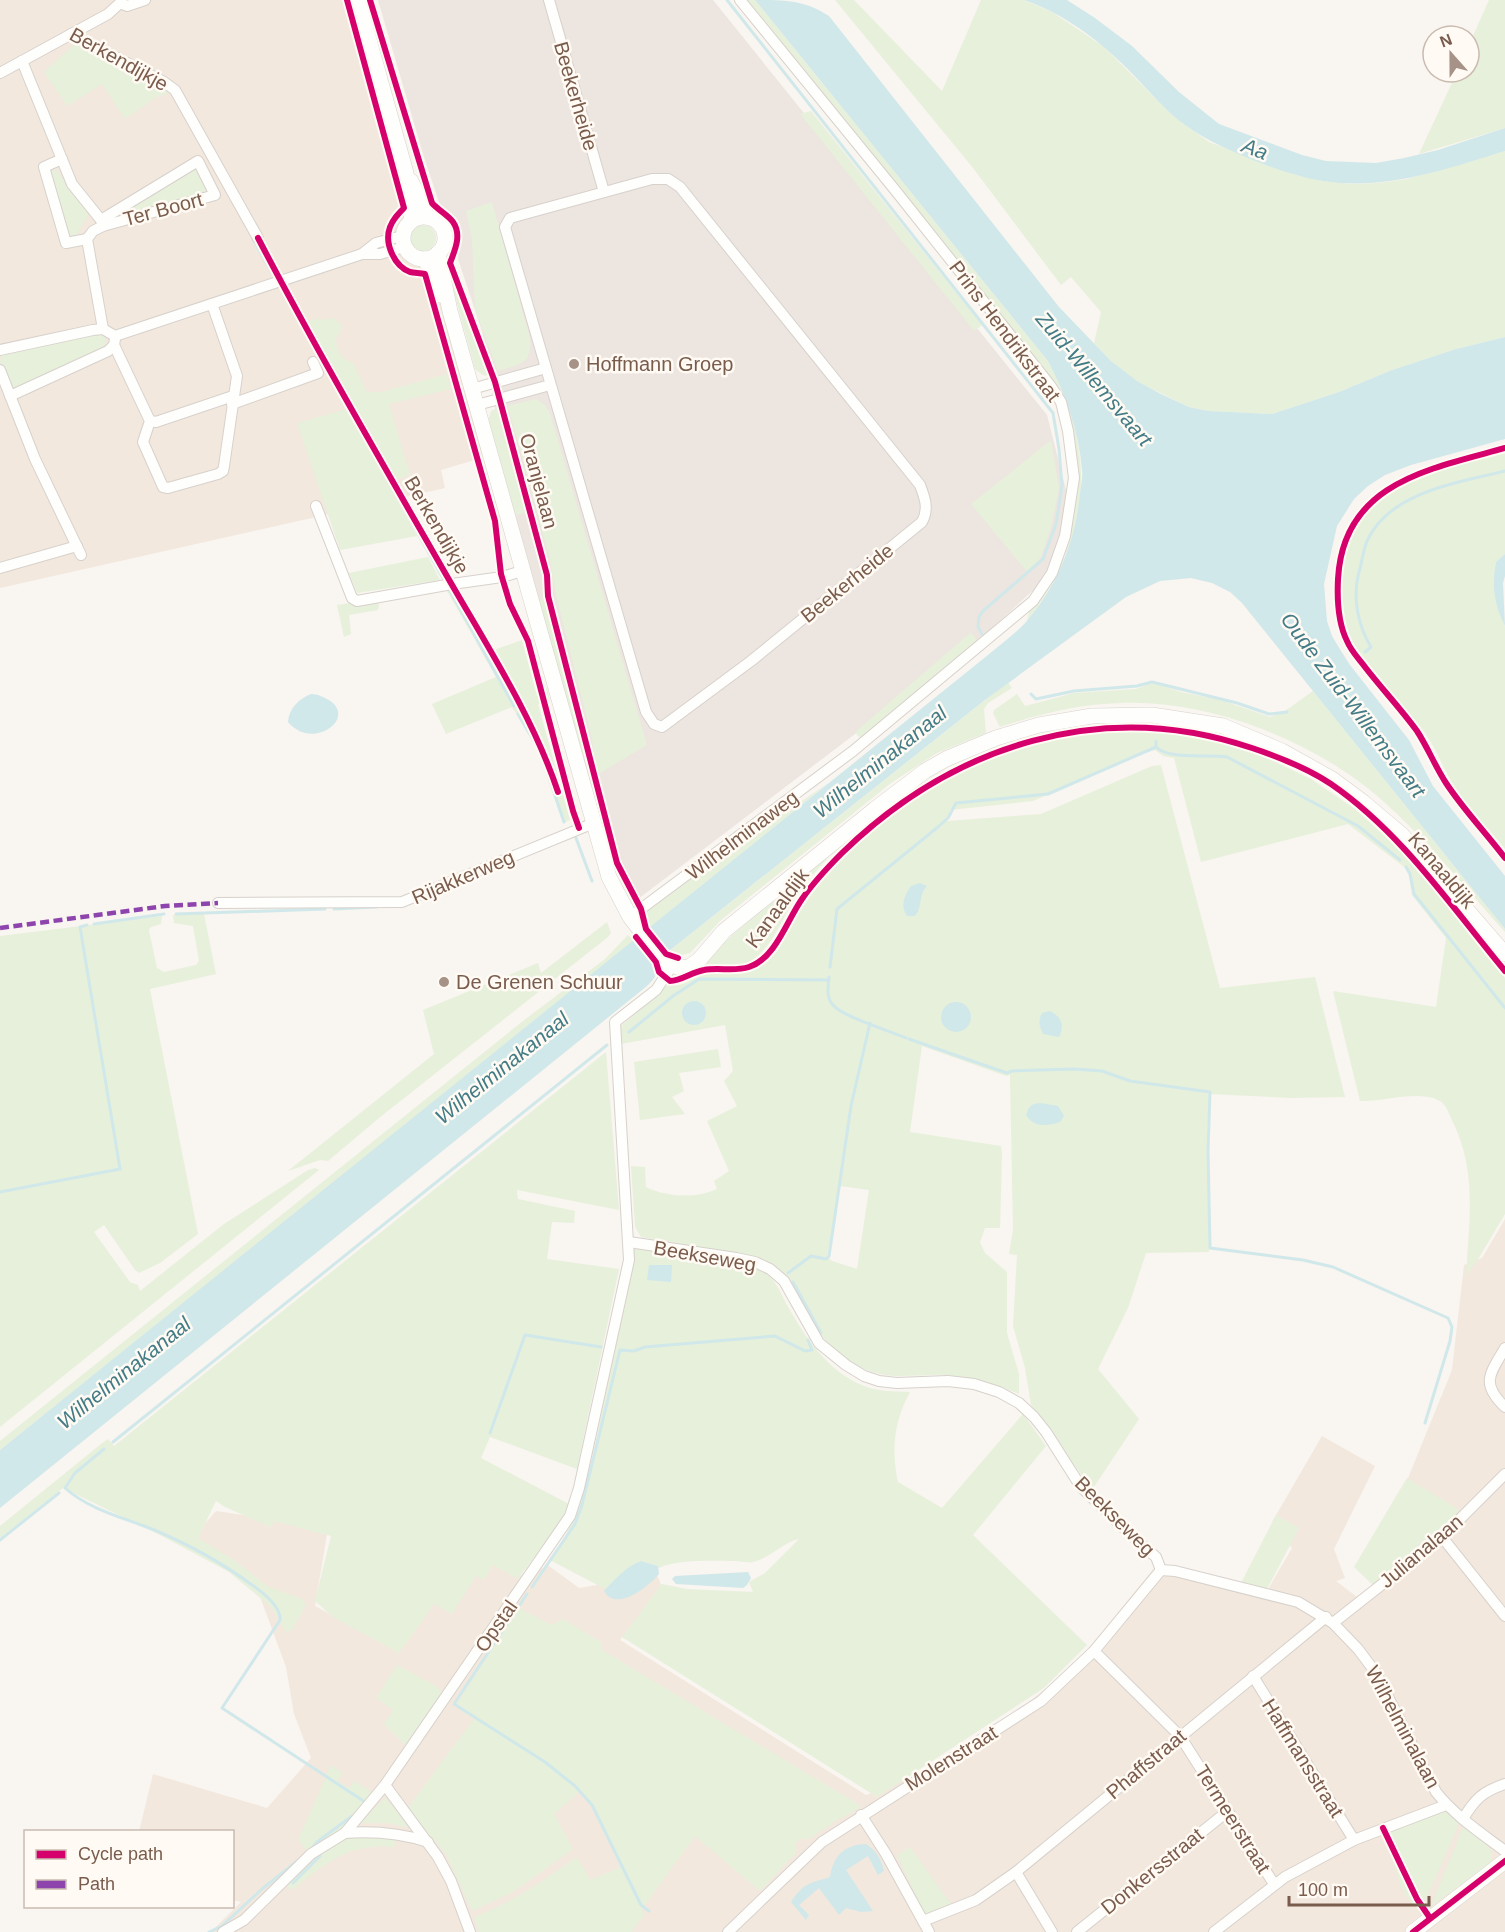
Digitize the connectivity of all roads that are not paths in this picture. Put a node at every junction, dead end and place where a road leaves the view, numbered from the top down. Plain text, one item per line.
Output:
1 (145, 0) edge
2 (358, 0) edge
3 (549, 0) edge
4 (740, 0) edge
5 (119, 1) edge
6 (71, 34) junction
7 (22, 61) junction
8 (0, 73) edge
9 (62, 159) junction
10 (604, 192) junction
11 (420, 218) junction
12 (102, 223) junction
13 (258, 238) dead end
14 (87, 239) junction
15 (403, 242) junction
16 (431, 256) junction
17 (212, 304) junction
18 (103, 329) junction
19 (115, 340) junction
20 (0, 350) edge
21 (313, 362) dead end
22 (546, 368) junction
23 (0, 370) edge
24 (550, 385) junction
25 (472, 388) junction
26 (10, 396) junction
27 (233, 400) junction
28 (477, 405) junction
29 (150, 422) junction
30 (316, 506) dead end
31 (0, 568) edge
32 (522, 571) junction
33 (853, 752) joint
34 (594, 823) junction
35 (218, 903) dead end
36 (630, 917) junction
37 (1505, 954) edge
38 (669, 964) junction
39 (629, 1242) junction
40 (1505, 1348) edge
41 (1505, 1407) edge
42 (1505, 1474) edge
43 (1442, 1537) junction
44 (1161, 1570) junction
45 (1505, 1616) edge
46 (1330, 1620) junction
47 (1094, 1651) junction
48 (1253, 1676) junction
49 (1180, 1736) junction
50 (1505, 1784) edge
51 (385, 1785) junction
52 (1446, 1805) junction
53 (1228, 1811) junction
54 (861, 1815) junction
55 (1463, 1819) junction
56 (345, 1833) junction
57 (1354, 1840) junction
58 (428, 1842) junction
59 (1505, 1851) edge
60 (1505, 1861) edge
61 (1016, 1872) junction
62 (1274, 1884) junction
63 (923, 1921) junction
64 (223, 1932) edge
65 (470, 1932) edge
66 (728, 1932) edge
67 (929, 1932) edge
68 (1052, 1932) edge
69 (1077, 1932) edge
70 (1214, 1932) edge
71 (1413, 1932) edge

1 - 5 street
2 - 11 main road
3 - 10 street, Beekerheide
4 - 33 street, Prins Hendrikstraat
5 - 6 street
6 - 7 street
6 - 13 street, Berkendijkje
7 - 8 street
7 - 9 street, Ter Boort
9 - 12 street, Ter Boort
9 - 14 street
10 - 22 street, Beekerheide
10 - 24 street, Beekerheide
11 - 15 main road
11 - 16 main road
12 - 12 street, Ter Boort
12 - 14 street, Ter Boort
14 - 18 street
15 - 16 main road
15 - 17 street
16 - 25 main road, Oranjelaan
17 - 19 street
17 - 27 street
18 - 19 street
18 - 20 street
19 - 26 street
19 - 29 street
21 - 27 street
22 - 24 street, Beekerheide
22 - 25 street
23 - 26 street
24 - 28 street
25 - 28 main road, Oranjelaan
26 - 31 street
27 - 29 street
27 - 29 street
28 - 32 main road, Oranjelaan
30 - 32 street
32 - 34 main road, Oranjelaan
33 - 36 street, Wilhelminaweg
34 - 35 street, Rijakkerweg
34 - 36 main road, Oranjelaan
36 - 38 main road, Oranjelaan
37 - 38 main road, Kanaaldijk
38 - 39 street, Beekseweg
39 - 44 street, Beekseweg
39 - 51 street, Opstal
40 - 41 street
42 - 43 street, Julianalaan
43 - 45 street
43 - 46 street, Julianalaan
44 - 46 street, Wilhelminalaan
44 - 47 street, Molenstraat
46 - 48 street, Phaffstraat
46 - 52 street, Wilhelminalaan
47 - 49 street, Termeerstraat
47 - 54 street, Molenstraat
48 - 49 street, Phaffstraat
48 - 57 street, Haffmansstraat
49 - 53 street, Termeerstraat
49 - 61 street, Phaffstraat
50 - 55 street
51 - 56 street, Opstal
51 - 58 street
52 - 55 street, Wilhelminalaan
52 - 57 street
53 - 62 street, Termeerstraat
53 - 69 street, Donkersstraat
54 - 63 street
54 - 66 street, Molenstraat
55 - 59 street, Wilhelminalaan
56 - 58 street
56 - 64 street, Opstal
57 - 62 street
58 - 65 street
60 - 71 main road
61 - 63 street, Phaffstraat
61 - 68 street
62 - 70 street
63 - 67 street

